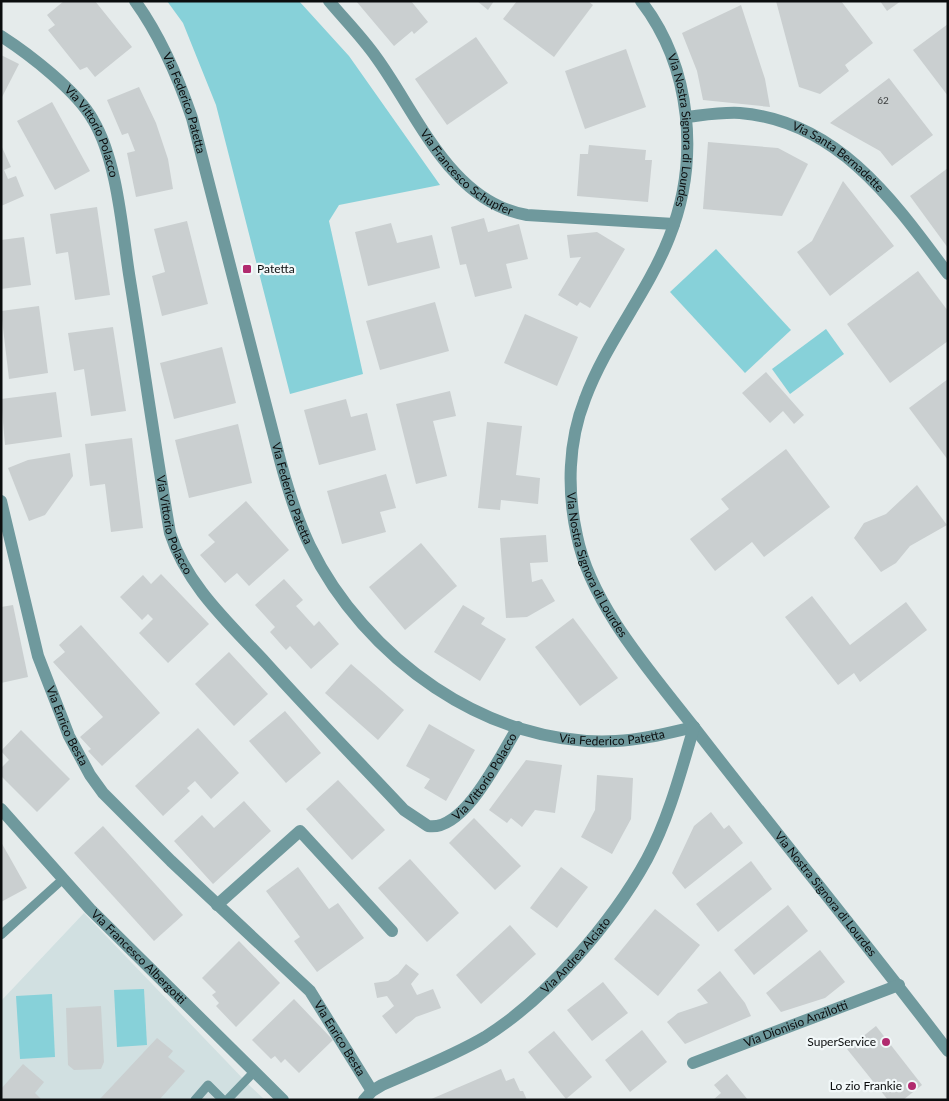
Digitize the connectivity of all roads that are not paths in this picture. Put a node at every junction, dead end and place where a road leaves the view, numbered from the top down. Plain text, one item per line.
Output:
1 (135, 1) edge
2 (329, 1) edge
3 (641, 1) edge
4 (1, 36) edge
5 (686, 117) junction
6 (674, 224) junction
7 (948, 274) edge
8 (1, 501) edge
9 (518, 727) junction
10 (694, 727) junction
11 (1, 809) edge
12 (63, 879) junction
13 (217, 905) junction
14 (392, 930) dead end
15 (1, 934) edge
16 (898, 985) junction
17 (948, 1051) edge
18 (693, 1063) dead end
19 (253, 1073) junction
20 (368, 1095) edge
21 (195, 1100) edge
22 (223, 1100) edge
23 (227, 1100) edge
24 (283, 1100) edge

1 - 9 street, Via Federico Patetta
2 - 6 street, Via Francesco Schupfer
3 - 5 street, Via Nostra Signora di Lourdes
4 - 9 street, Via Vittorio Polacco
5 - 6 street, Via Nostra Signora di Lourdes
5 - 7 street, Via Santa Bernadette
6 - 10 street, Via Nostra Signora di Lourdes
8 - 13 street, Via Enrico Besta
9 - 10 street, Via Federico Patetta
10 - 16 street, Via Nostra Signora di Lourdes
10 - 20 street, Via Andrea Alciato
11 - 12 street, Via Francesco Albergotti
12 - 15 lane
12 - 19 street, Via Francesco Albergotti
13 - 14 street
13 - 20 street, Via Enrico Besta
16 - 17 street, Via Nostra Signora di Lourdes
16 - 18 street, Via Dionisio Anzilotti
19 - 23 lane
19 - 24 street, Via Francesco Albergotti
21 - 22 lane

